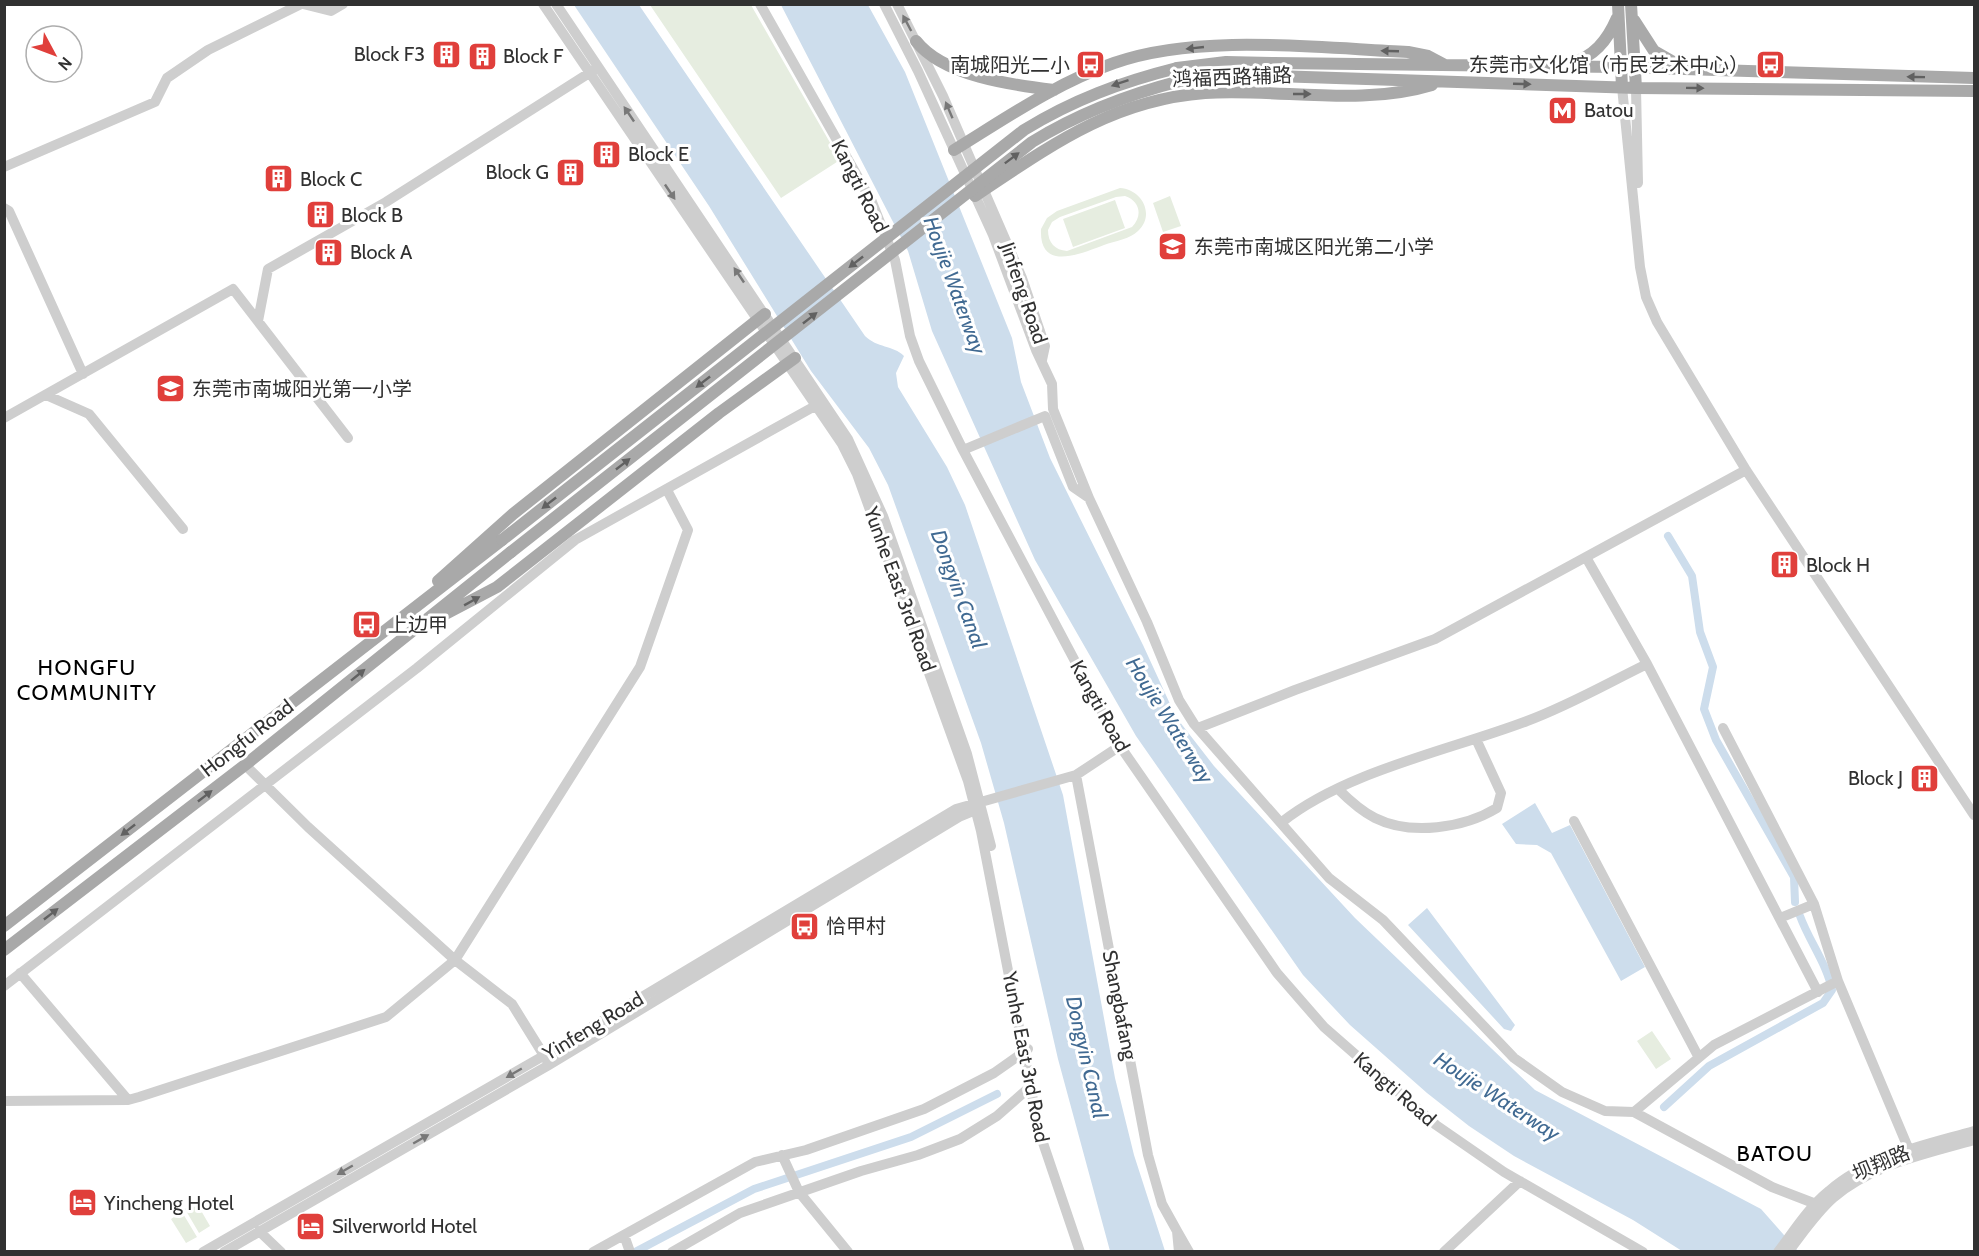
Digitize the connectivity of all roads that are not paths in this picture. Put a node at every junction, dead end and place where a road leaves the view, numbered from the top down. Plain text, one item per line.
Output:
1 (302, 4) edge
2 (343, 4) edge
3 (543, 4) edge
4 (556, 4) edge
5 (760, 4) edge
6 (884, 4) edge
7 (897, 4) edge
8 (1618, 9) edge
9 (1632, 10) edge
10 (916, 41) junction
11 (1446, 66) junction
12 (1562, 67) junction
13 (1620, 67) junction
14 (1635, 68) junction
15 (593, 70) junction
16 (1689, 70) junction
17 (1178, 75) junction
18 (1974, 78) edge
19 (1442, 82) junction
20 (1622, 87) junction
21 (1636, 88) junction
22 (1054, 90) junction
23 (1974, 91) edge
24 (959, 147) junction
25 (4, 167) edge
26 (980, 193) junction
27 (4, 208) edge
28 (1640, 267) junction
29 (761, 317) junction
30 (258, 321) junction
31 (791, 361) junction
32 (83, 374) junction
33 (46, 395) junction
34 (815, 406) junction
35 (4, 418) edge
36 (348, 438) dead end
37 (963, 450) junction
38 (1746, 470) junction
39 (667, 490) junction
40 (1089, 498) junction
41 (183, 529) dead end
42 (1587, 559) junction
43 (406, 614) junction
44 (419, 626) junction
45 (1647, 664) junction
46 (1198, 728) junction
47 (1723, 729) dead end
48 (1476, 739) junction
49 (1120, 746) junction
50 (245, 765) junction
51 (1076, 775) junction
52 (265, 785) junction
53 (1338, 789) junction
54 (977, 804) junction
55 (1974, 815) edge
56 (1575, 821) dead end
57 (1282, 822) junction
58 (1814, 904) junction
59 (1780, 918) junction
60 (4, 926) edge
61 (4, 950) edge
62 (455, 960) junction
63 (20, 973) junction
64 (1838, 981) junction
65 (4, 986) edge
66 (1818, 992) junction
67 (1027, 1050) junction
68 (1698, 1056) junction
69 (547, 1060) junction
70 (1031, 1086) junction
71 (128, 1100) junction
72 (4, 1101) edge
73 (1634, 1112) junction
74 (1974, 1131) edge
75 (1974, 1140) edge
76 (1910, 1150) junction
77 (784, 1159) junction
78 (1520, 1181) junction
79 (797, 1187) junction
80 (1816, 1204) junction
81 (1806, 1222) junction
82 (260, 1231) junction
83 (1177, 1231) junction
84 (627, 1243) edge
85 (203, 1251) edge
86 (224, 1251) edge
87 (280, 1251) edge
88 (593, 1251) edge
89 (672, 1251) edge
90 (848, 1251) edge
91 (1080, 1251) edge
92 (1087, 1251) edge
93 (1179, 1251) edge
94 (1189, 1251) edge
95 (1444, 1251) edge
96 (1643, 1251) edge
97 (1778, 1251) edge
98 (1788, 1251) edge

1 - 2 street
1 - 25 street
3 - 15 street, Yunhe East 3rd Road
4 - 15 street, Yunhe East 3rd Road
5 - 37 street, Kangti Road
6 - 24 street, Jinfeng Road
10 -> 7 street, Jinfeng Road
8 - 12 main road
8 - 13 main road
9 - 14 main road
9 - 16 main road
10 - 22 main road
24 -> 10 street, Jinfeng Road
11 - 12 main road
11 - 17 main road
11 -> 22 main road, 鸿福西路辅路
12 - 13 main road
13 - 14 main road
13 - 20 main road
14 - 16 main road
14 - 21 main road
15 - 29 street, Yunhe East 3rd Road
15 - 30 street
18 -> 16 main road
17 - 19 main road
17 -> 43 main road, Hongfu Road, bridge
44 -> 17 main road, Hongfu Road, bridge
19 -> 20 main road
26 -> 19 main road, 鸿福西路辅路
20 - 21 main road
20 - 28 street
21 -> 23 main road
21 - 28 street
22 - 24 main road, 鸿福西路辅路
24 - 26 street, Jinfeng Road
26 - 40 street, Jinfeng Road
27 - 32 street
28 - 38 street
29 - 31 street, Yunhe East 3rd Road
29 - 43 main road
30 - 32 street
30 - 36 street
31 - 34 street, Yunhe East 3rd Road
44 -> 31 main road
31 - 54 street, Yunhe East 3rd Road
32 - 33 street
33 - 35 street
33 - 41 street
34 - 39 street
34 - 54 street, Yunhe East 3rd Road
37 - 40 street
37 - 49 street, Kangti Road
38 - 42 street
38 - 55 street
39 - 52 street
39 - 62 street
40 - 46 street, Jinfeng Road
42 - 45 street
42 - 46 street
43 -> 60 main road, Hongfu Road
50 -> 44 main road, Hongfu Road
45 - 48 street
45 - 59 street
46 - 57 street, Jinfeng Road
47 - 58 street
48 - 53 street
48 - 53 street
49 - 51 street, Yinfeng Road
49 - 78 street, Kangti Road
50 - 52 street
61 -> 50 main road, Hongfu Road
51 - 54 street, Yinfeng Road
51 - 83 street, Shangbafang
52 - 62 street
52 - 63 street
53 - 57 street
54 - 67 street, Yunhe East 3rd Road
54 - 69 street, Yinfeng Road
56 - 68 street
57 - 73 street, Jinfeng Road
58 - 59 street
58 - 64 street
59 - 66 street
62 - 69 street
62 - 71 street
63 - 65 street
63 - 71 street
64 - 66 street
64 - 76 street
66 - 68 street
67 - 70 street, Yunhe East 3rd Road
67 - 77 street
67 - 92 street, Yunhe East 3rd Road
68 - 73 street
82 -> 69 street, Yinfeng Road
69 -> 85 street, Yinfeng Road
70 - 79 street
70 - 91 street, Yunhe East 3rd Road
71 - 72 street
73 - 80 street
74 - 76 street, 坝翔路
75 - 81 street, 坝翔路
76 - 80 street, 坝翔路
77 - 79 street
77 - 84 street
78 - 95 street
78 - 96 street, Kangti Road
79 - 89 street
79 - 90 street
80 - 81 street, 坝翔路
81 - 97 street
81 - 98 street
82 - 86 street, Yinfeng Road
82 - 87 street
83 - 93 street, Shangbafang
83 - 94 street, Shangbafang
84 - 88 street

